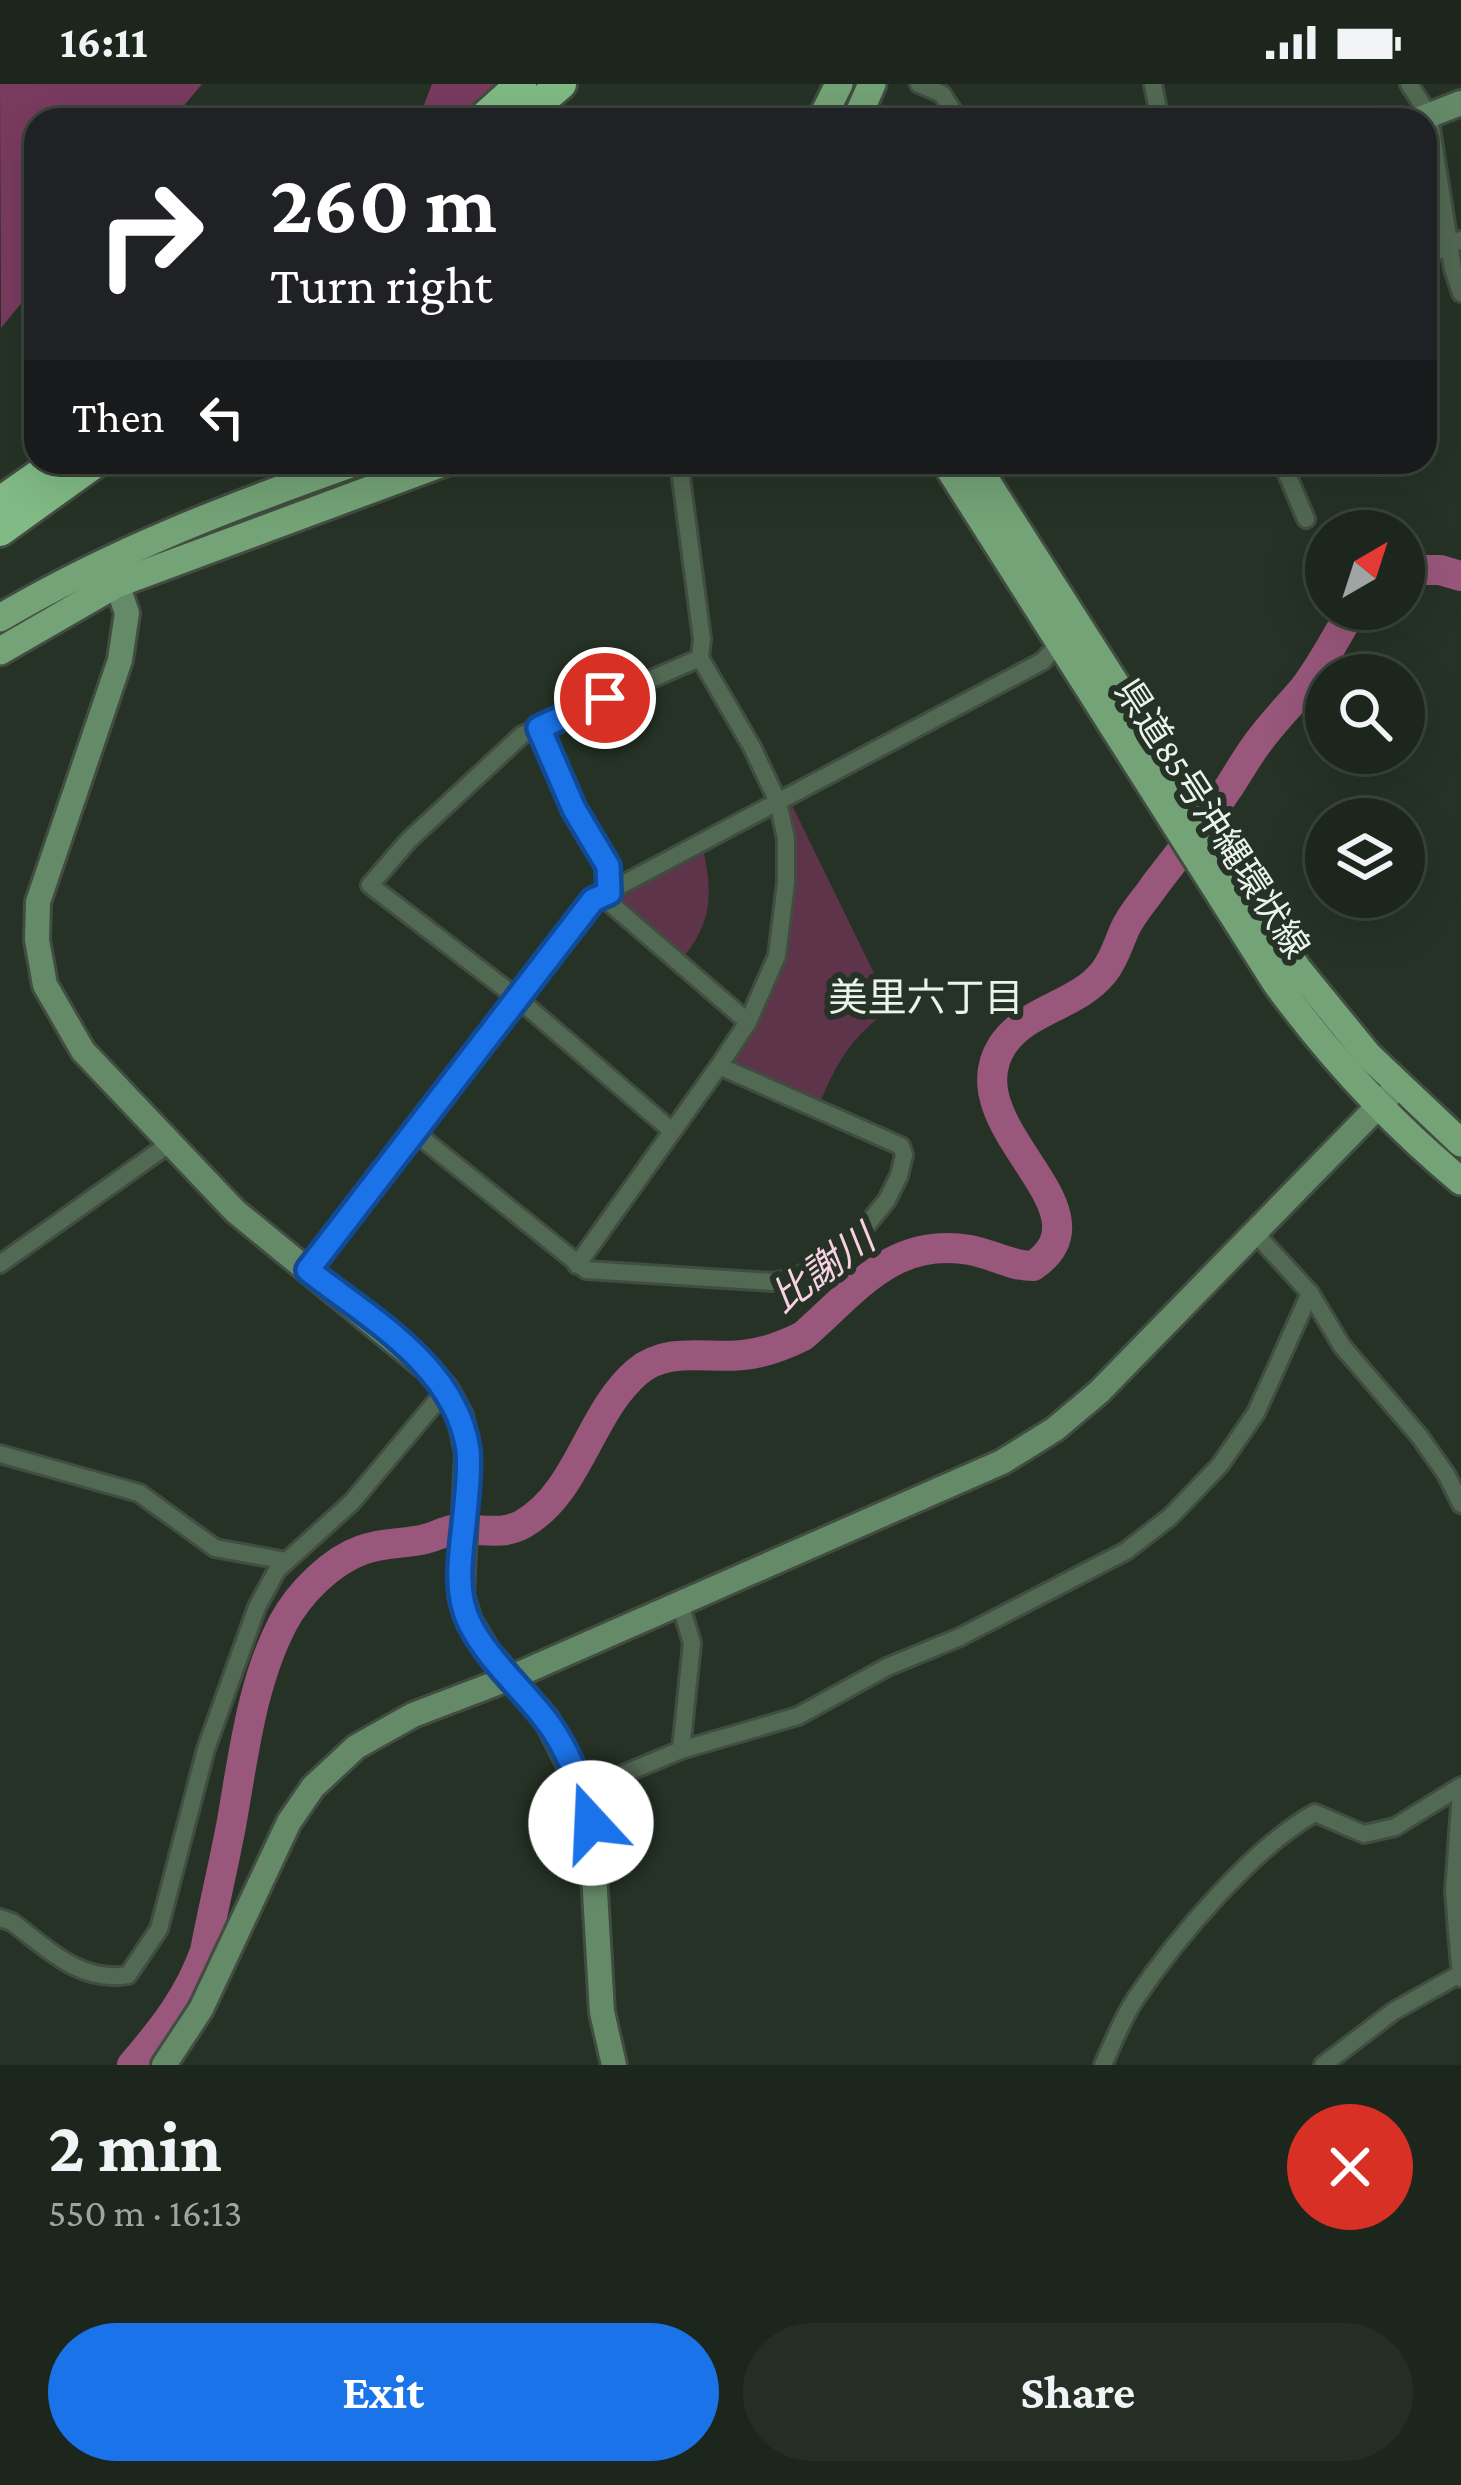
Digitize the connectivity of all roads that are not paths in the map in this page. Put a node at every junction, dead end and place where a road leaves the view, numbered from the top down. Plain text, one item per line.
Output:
1 (521, 84) edge
2 (561, 84) edge
3 (919, 84) edge
4 (949, 89) edge
5 (494, 108) edge
6 (533, 108) edge
7 (1437, 173) edge
8 (1455, 244) edge
9 (1461, 293) edge
10 (40, 474) edge
11 (78, 474) edge
12 (322, 474) edge
13 (409, 474) edge
14 (681, 474) edge
15 (953, 474) edge
16 (980, 474) edge
17 (1288, 474) edge
18 (0, 502) edge
19 (1305, 516) edge
20 (0, 531) edge
21 (113, 572) junction
22 (0, 618) edge
23 (1068, 636) junction
24 (0, 652) edge
25 (700, 658) junction
26 (539, 728) junction
27 (1173, 801) junction
28 (778, 802) junction
29 (609, 893) junction
30 (516, 997) junction
31 (748, 1022) junction
32 (719, 1066) junction
33 (1399, 1086) junction
34 (1377, 1106) junction
35 (413, 1131) junction
36 (672, 1131) junction
37 (1461, 1143) edge
38 (169, 1144) junction
39 (1461, 1181) edge
40 (1254, 1232) junction
41 (0, 1264) edge
42 (577, 1264) junction
43 (308, 1270) junction
44 (1310, 1293) junction
45 (446, 1390) junction
46 (0, 1454) edge
47 (1461, 1504) edge
48 (286, 1561) junction
49 (680, 1604) junction
50 (510, 1678) junction
51 (681, 1750) junction
52 (1461, 1789) edge
53 (583, 1791) junction
54 (0, 1918) edge
55 (1461, 1976) edge
56 (164, 2065) edge
57 (614, 2065) edge
58 (1103, 2065) edge
59 (1323, 2065) edge

1 - 5 highway
2 - 6 highway
3 - 4 street
7 - 8 street
8 - 9 street
10 - 18 highway
11 - 20 highway
12 - 21 main road
13 - 21 main road
14 - 25 street
15 - 23 main road, 県道85号沖縄環状線
16 - 23 main road, 県道85号沖縄環状線
17 - 19 street
21 - 22 main road
21 - 24 main road
21 - 38 street
23 - 27 main road, 県道85号沖縄環状線
23 - 28 street
25 - 26 street
25 - 28 street
26 - 29 street
26 - 30 street
27 - 33 main road, 県道85号沖縄環状線
27 - 34 main road, 県道85号沖縄環状線
28 - 29 street
28 - 31 street
29 - 30 street
29 - 31 street
30 - 35 street
30 - 36 street
31 - 32 street
32 - 36 street
32 - 42 street
33 - 34 street
33 - 37 main road, 県道85号沖縄環状線
34 - 39 main road, 県道85号沖縄環状線
34 - 40 street
35 - 42 street
35 - 43 street
36 - 42 street
38 - 41 street
38 - 43 street
40 - 44 street
40 - 49 street
43 - 45 street
44 - 47 street
44 - 51 street
45 - 48 street
45 - 50 street
46 - 48 street
48 - 54 street
49 - 50 street
49 - 51 street
50 - 53 street
50 - 56 street
51 - 53 street
52 - 55 street
52 - 58 street
53 - 57 street
55 - 59 street

